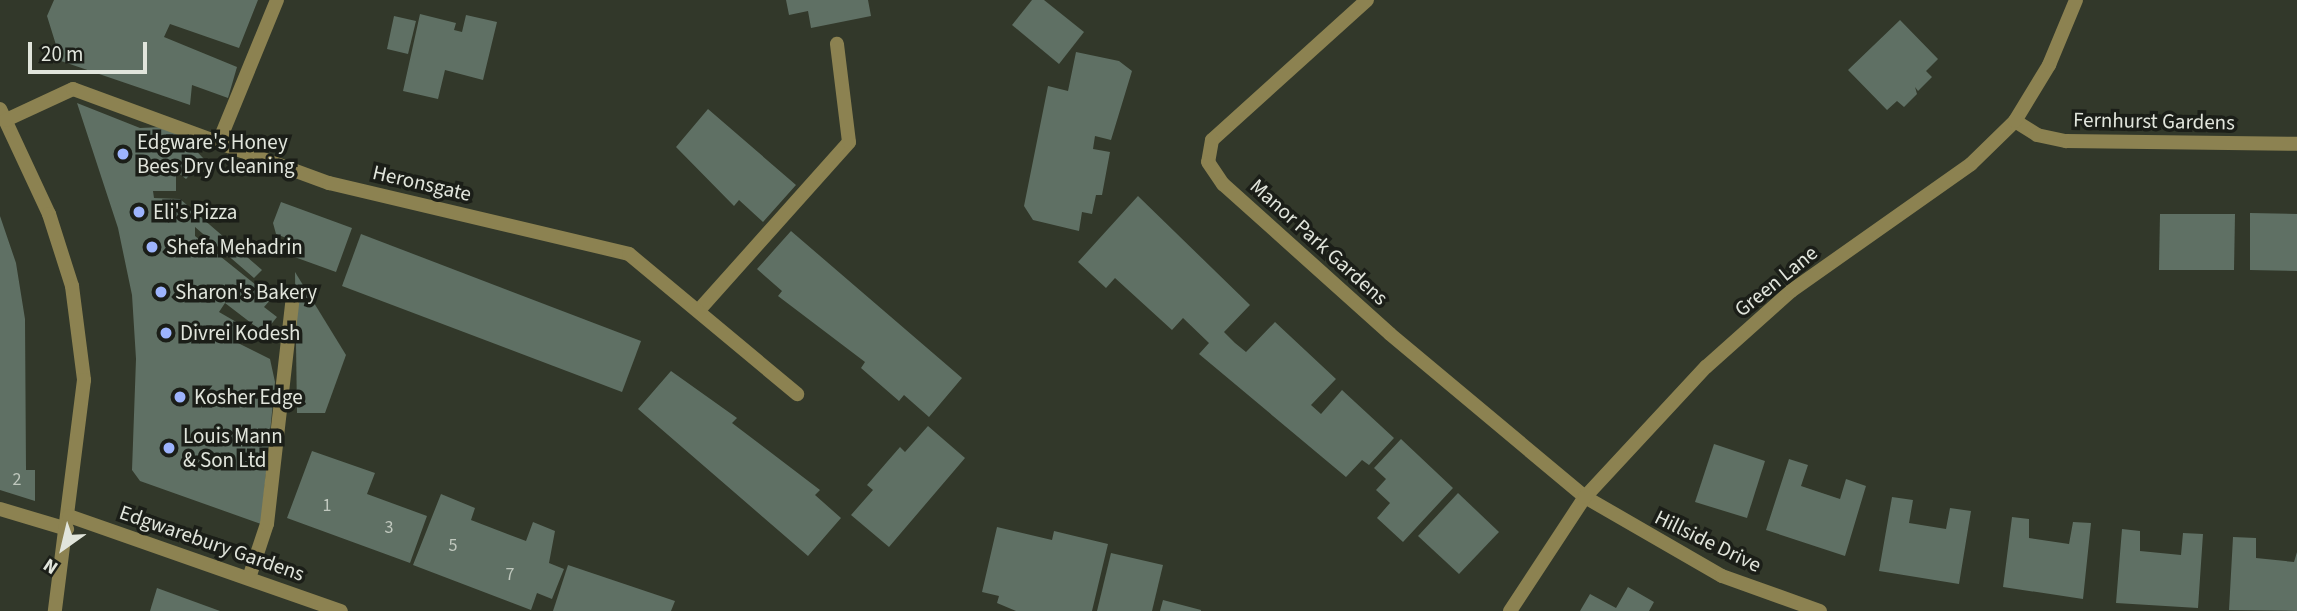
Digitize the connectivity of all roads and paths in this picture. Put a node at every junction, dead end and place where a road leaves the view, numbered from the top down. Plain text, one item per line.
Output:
1 (277, 0) edge
2 (1367, 0) edge
3 (2076, 0) edge
4 (837, 44) dead end
5 (3, 115) edge
6 (2015, 121) junction
7 (220, 139) junction
8 (2297, 144) edge
9 (293, 295) dead end
10 (699, 310) junction
11 (797, 394) dead end
12 (1585, 496) junction
13 (0, 509) edge
14 (68, 522) junction
15 (249, 578) junction
16 (55, 611) edge
17 (341, 611) edge
18 (1510, 611) edge
19 (1820, 611) edge

1 - 7 street
2 - 12 street, Manor Park Gardens
3 - 6 street, Green Lane
4 - 10 street
5 - 7 street, Heronsgate
5 - 14 street
6 - 8 street, Fernhurst Gardens
6 - 12 street, Green Lane
7 - 10 street, Heronsgate
9 - 15 street
10 - 11 street, Heronsgate
12 - 18 street, Green Lane
12 - 19 street, Hillside Drive
13 - 14 street, Edgwarebury Gardens
14 - 15 street, Edgwarebury Gardens
14 - 16 street
15 - 17 street, Edgwarebury Gardens

